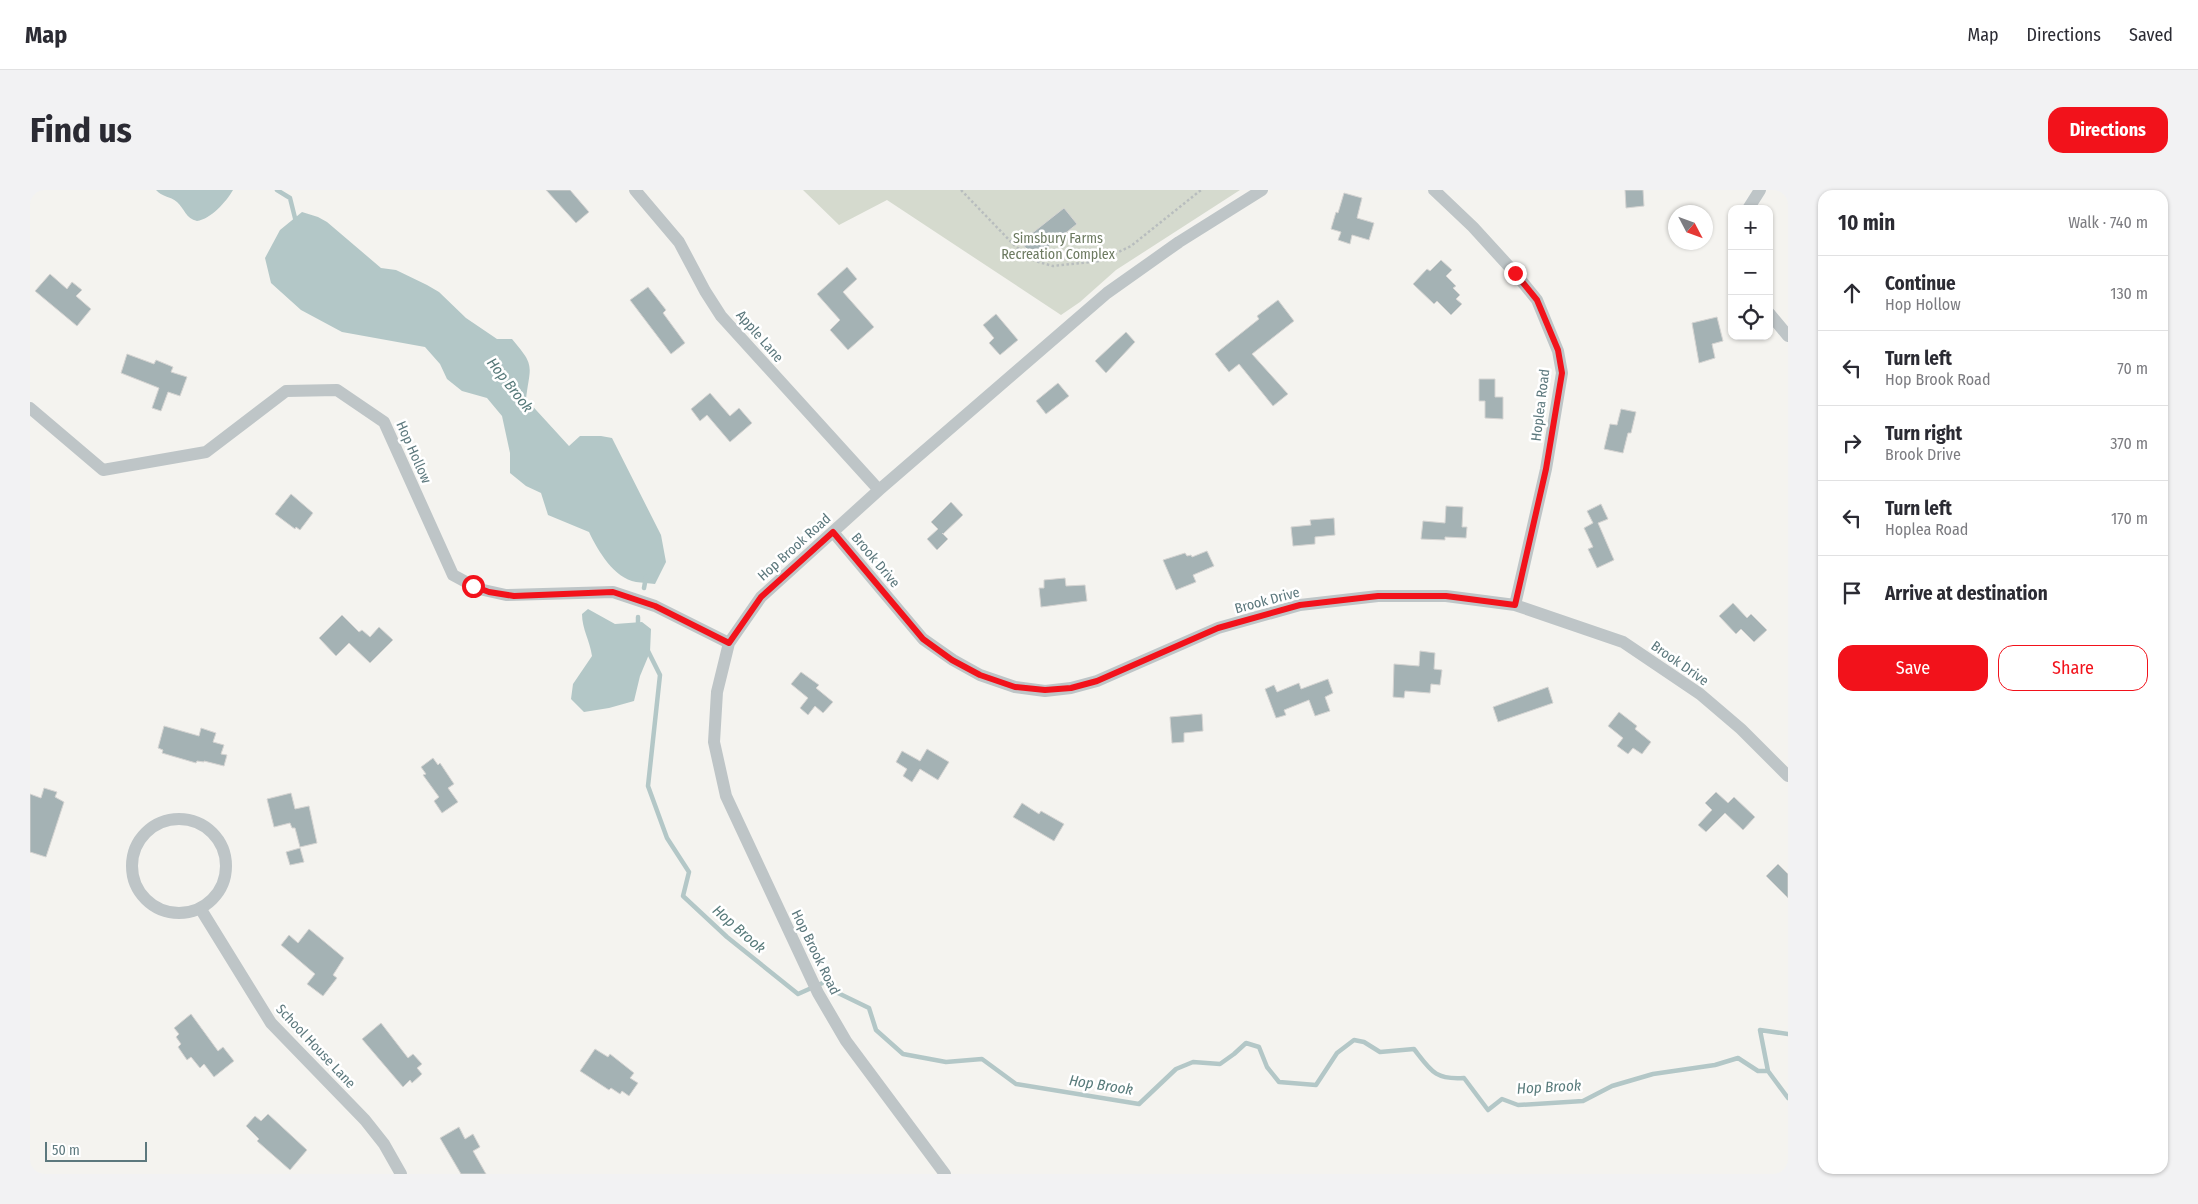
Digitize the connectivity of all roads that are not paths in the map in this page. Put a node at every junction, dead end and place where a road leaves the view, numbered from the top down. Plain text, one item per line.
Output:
1 (635, 190) edge
2 (1262, 190) edge
3 (1434, 190) edge
4 (1760, 190) edge
5 (1751, 205) edge
6 (1773, 318) edge
7 (1788, 336) edge
8 (30, 408) edge
9 (879, 490) junction
10 (833, 532) junction
11 (1515, 605) junction
12 (729, 643) junction
13 (1788, 776) edge
14 (200, 908) junction
15 (401, 1174) edge
16 (944, 1174) edge

1 - 9 street, Apple Lane
2 - 9 street, Hop Brook Road
3 - 11 street, Hoplea Road
4 - 5 street
6 - 7 street
8 - 12 street, Hop Hollow
9 - 10 street, Hop Brook Road
10 - 11 street, Brook Drive
10 - 12 street, Hop Brook Road
11 - 13 street, Brook Drive
12 - 16 street, Hop Brook Road
14 - 14 street
14 - 15 street, School House Lane

